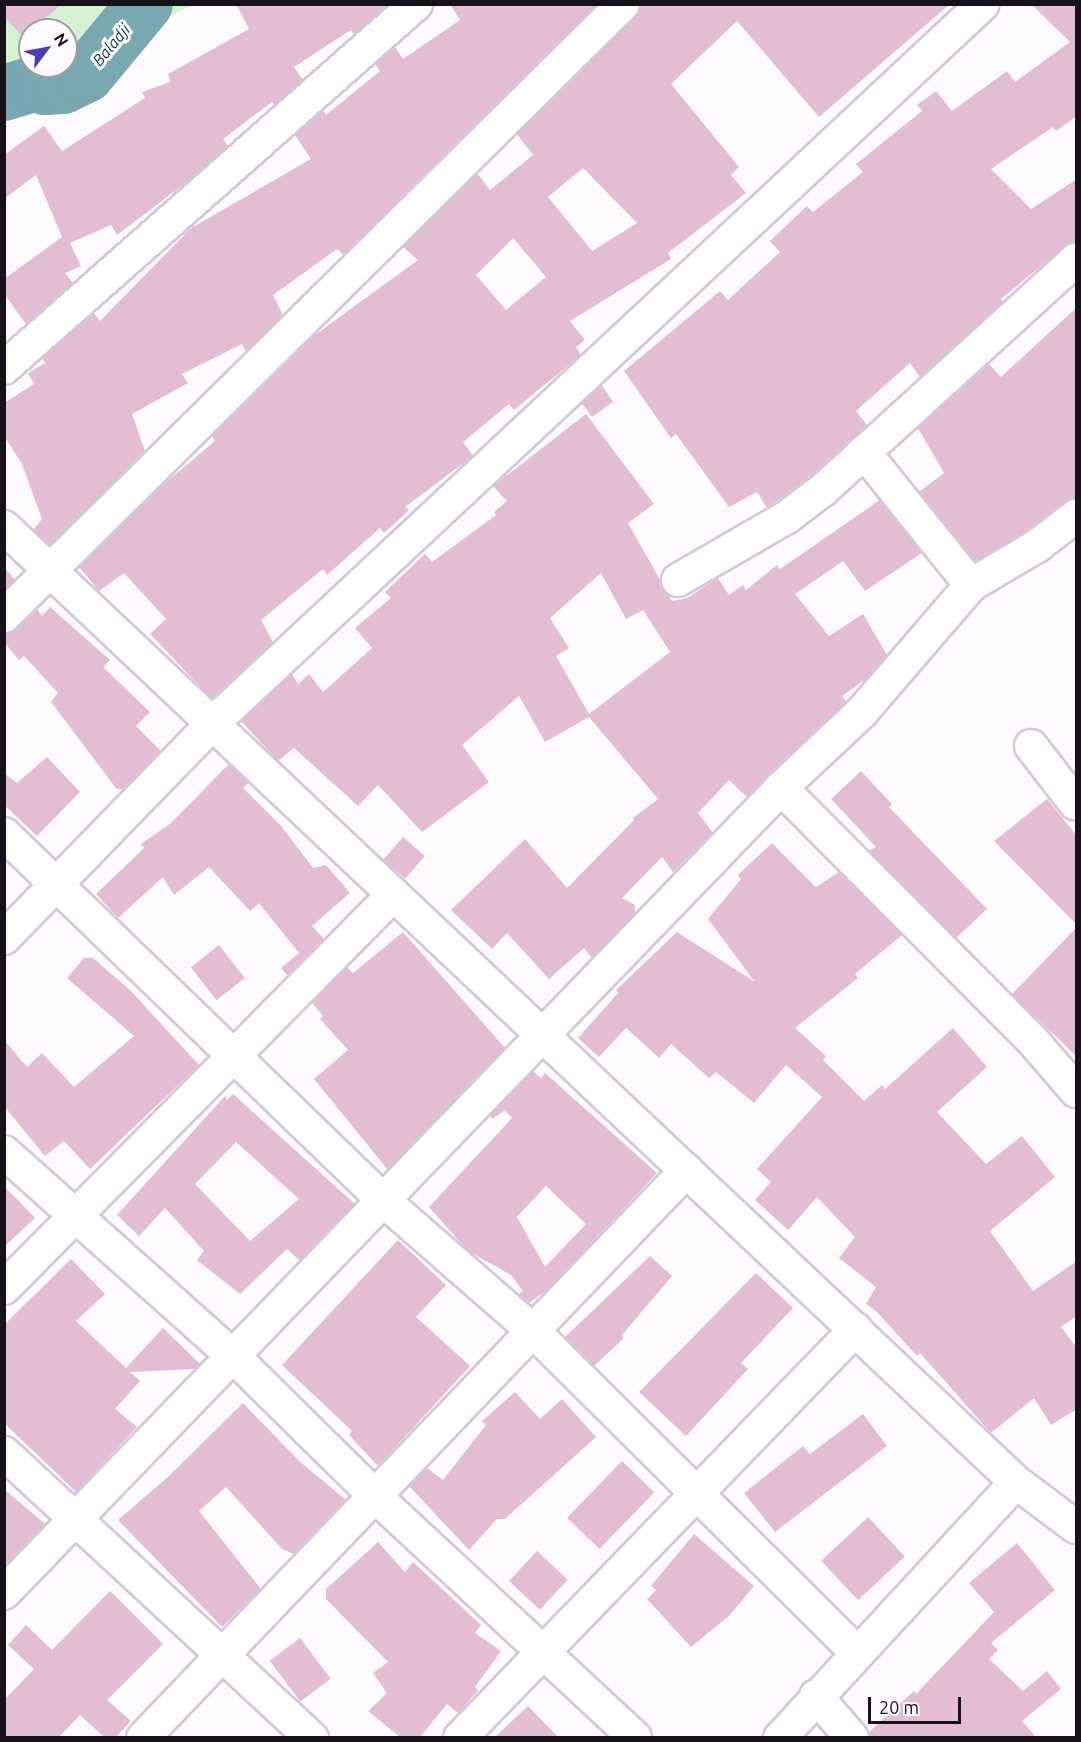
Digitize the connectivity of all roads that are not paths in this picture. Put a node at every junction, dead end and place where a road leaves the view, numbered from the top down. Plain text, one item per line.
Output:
1 (416, 4) edge
2 (622, 4) edge
3 (983, 4) edge
4 (1077, 260) edge
5 (4, 368) edge
6 (864, 452) junction
7 (1077, 516) edge
8 (4, 527) edge
9 (49, 569) junction
10 (678, 580) dead end
11 (972, 585) junction
12 (4, 616) edge
13 (213, 723) junction
14 (1031, 747) dead end
15 (782, 788) junction
16 (1077, 804) edge
17 (4, 834) edge
18 (56, 885) junction
19 (394, 894) junction
20 (4, 938) edge
21 (543, 1035) junction
22 (234, 1056) junction
23 (1077, 1091) edge
24 (4, 1152) edge
25 (687, 1170) junction
26 (383, 1200) junction
27 (75, 1216) junction
28 (4, 1288) edge
29 (856, 1329) junction
30 (533, 1331) junction
31 (233, 1356) junction
32 (4, 1453) edge
33 (1016, 1482) junction
34 (375, 1496) junction
35 (695, 1496) junction
36 (76, 1518) junction
37 (1077, 1527) edge
38 (4, 1593) edge
39 (545, 1650) junction
40 (856, 1652) junction
41 (219, 1654) junction
42 (816, 1696) junction
43 (142, 1737) edge
44 (312, 1737) edge
45 (460, 1737) edge
46 (635, 1737) edge
47 (780, 1737) edge
48 (852, 1737) edge

1 - 5 street
2 - 9 street
3 - 13 street
4 - 6 street
6 - 10 street
6 - 11 street
7 - 11 street
8 - 9 street
9 - 12 street
9 - 13 street
11 - 15 street
13 - 18 street
13 - 19 street
14 - 16 street
15 - 21 street
15 - 23 street
17 - 18 street
18 - 20 street
18 - 22 street
19 - 21 street
19 - 22 street
21 - 25 street
21 - 26 street
22 - 26 street
22 - 27 street
24 - 27 street
25 - 29 street
25 - 30 street
26 - 30 street
26 - 31 street
27 - 28 street
27 - 31 street
29 - 33 street
29 - 35 street
30 - 34 street
30 - 35 street
31 - 34 street
31 - 36 street
32 - 36 street
33 - 37 street
33 - 40 street
34 - 39 street
34 - 41 street
35 - 39 street
35 - 40 street
36 - 38 street
36 - 41 street
39 - 45 street
39 - 46 street
40 - 42 street
41 - 43 street
41 - 44 street
42 - 47 street
42 - 48 street

